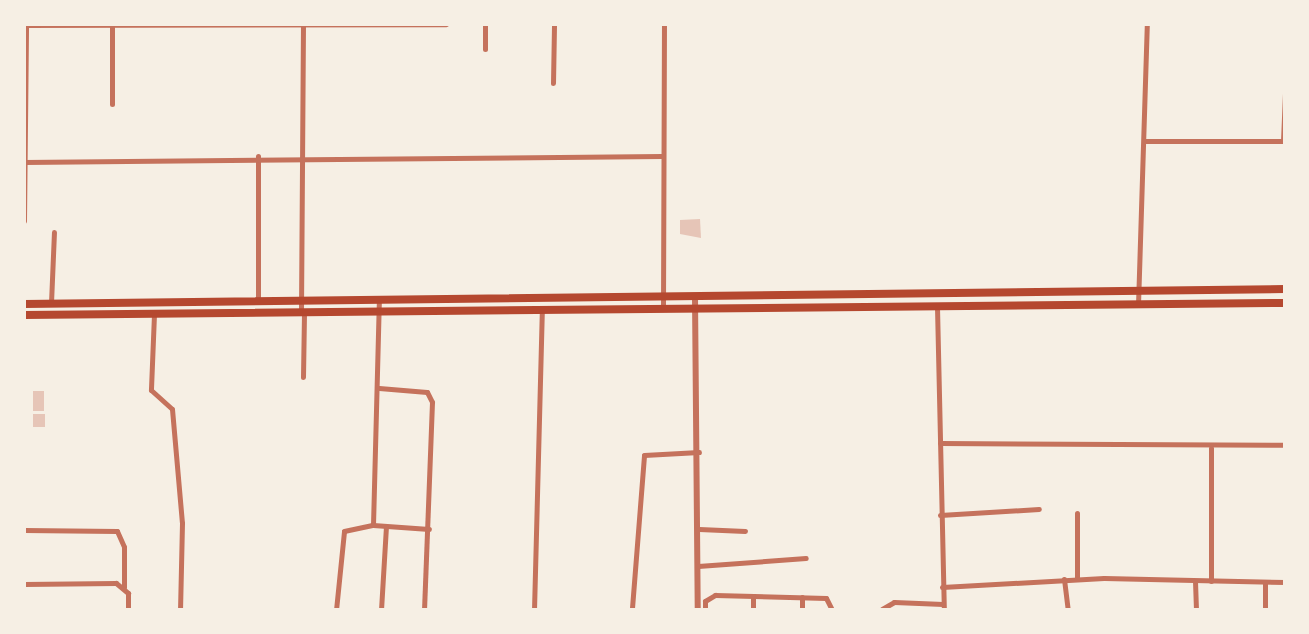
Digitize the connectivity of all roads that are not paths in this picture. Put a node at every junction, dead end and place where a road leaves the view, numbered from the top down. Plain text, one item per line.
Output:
1 (25, 24) edge
2 (92, 24) edge
3 (422, 24) edge
4 (446, 24) edge
5 (485, 24) edge
6 (554, 24) edge
7 (664, 24) edge
8 (1147, 24) edge
9 (303, 25) edge
10 (112, 26) edge
11 (485, 49) dead end
12 (24, 77) edge
13 (553, 83) dead end
14 (1285, 93) edge
15 (112, 104) dead end
16 (1146, 141) junction
17 (1284, 141) edge
18 (258, 156) junction
19 (662, 156) junction
20 (302, 157) junction
21 (25, 162) edge
22 (24, 221) edge
23 (54, 232) dead end
24 (1285, 289) edge
25 (1219, 292) junction
26 (1138, 293) junction
27 (663, 297) junction
28 (695, 297) junction
29 (379, 299) junction
30 (258, 300) junction
31 (300, 300) junction
32 (51, 303) junction
33 (1285, 303) edge
34 (24, 304) edge
35 (937, 305) junction
36 (1219, 305) junction
37 (1138, 306) junction
38 (663, 309) junction
39 (695, 309) junction
40 (380, 310) junction
41 (542, 310) junction
42 (302, 311) junction
43 (154, 313) junction
44 (24, 315) edge
45 (303, 377) dead end
46 (379, 388) junction
47 (940, 443) junction
48 (1285, 445) edge
49 (1211, 448) junction
50 (699, 452) junction
51 (1039, 509) dead end
52 (1077, 513) dead end
53 (940, 515) junction
54 (373, 525) junction
55 (386, 527) junction
56 (429, 529) junction
57 (699, 529) junction
58 (24, 530) edge
59 (745, 531) dead end
60 (806, 558) dead end
61 (698, 566) junction
62 (1077, 578) junction
63 (1064, 579) junction
64 (1195, 581) junction
65 (1211, 581) junction
66 (1265, 582) junction
67 (1285, 582) edge
68 (24, 584) edge
69 (124, 587) junction
70 (942, 587) junction
71 (753, 596) junction
72 (802, 597) junction
73 (944, 607) edge
74 (632, 608) dead end
75 (882, 609) edge
76 (128, 610) edge
77 (180, 610) edge
78 (336, 610) edge
79 (381, 610) edge
80 (424, 610) edge
81 (534, 610) edge
82 (698, 610) edge
83 (705, 610) edge
84 (753, 610) edge
85 (802, 610) edge
86 (832, 610) edge
87 (1068, 610) edge
88 (1196, 610) edge
89 (1265, 610) edge

1 - 2 street
1 - 12 street
2 - 10 street
3 - 4 street
3 - 9 street
5 - 11 street
6 - 13 street
7 - 19 street
8 - 16 street
9 - 10 street
9 - 20 street
10 - 15 street
12 - 21 street
14 - 17 street
16 - 17 street
16 - 26 street
18 - 20 street
18 - 21 street
18 - 30 street
19 - 20 street
19 - 27 street
20 - 31 street
21 - 22 street
23 - 32 street
24 - 25 highway
25 - 26 highway
25 - 36 highway
26 - 28 highway
26 - 37 street
27 - 28 highway
27 - 29 highway
27 - 38 street
28 - 39 street
29 - 31 highway
29 - 40 street
30 - 31 highway
30 - 32 highway
31 - 42 street
32 - 34 highway
33 - 36 highway
35 - 37 highway
35 - 39 highway
35 - 47 street
36 - 37 highway
38 - 39 highway
38 - 41 highway
39 - 50 street
40 - 41 highway
40 - 42 highway
40 - 46 street
41 - 81 street
42 - 43 highway
42 - 45 street
43 - 44 highway
43 - 77 street
46 - 54 street
46 - 56 street
47 - 49 street
47 - 53 street
48 - 49 street
49 - 65 street
50 - 57 street
50 - 74 street
51 - 53 street
52 - 62 street
53 - 70 street
54 - 55 street
54 - 78 street
55 - 56 street
55 - 79 street
56 - 80 street
57 - 59 street
57 - 61 street
58 - 69 street
60 - 61 street
61 - 82 street
62 - 63 street
62 - 64 street
63 - 70 street
63 - 87 street
64 - 65 street
64 - 88 street
65 - 66 street
66 - 67 street
66 - 89 street
68 - 69 street
69 - 76 street
70 - 73 street
71 - 72 street
71 - 83 street
71 - 84 street
72 - 85 street
72 - 86 street
73 - 75 street

